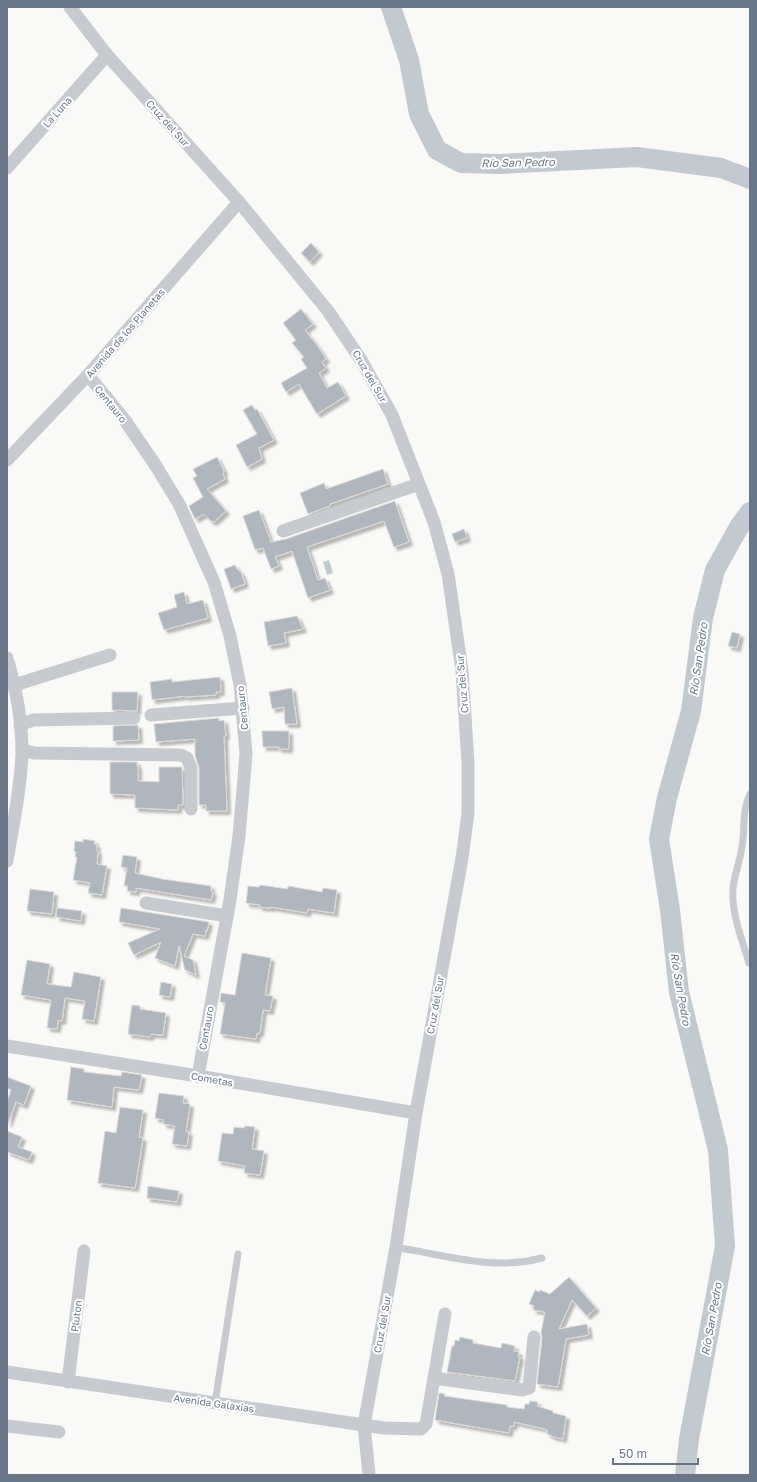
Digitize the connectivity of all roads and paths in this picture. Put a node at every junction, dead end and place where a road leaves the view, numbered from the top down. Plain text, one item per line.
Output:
1 (70, 7) edge
2 (107, 55) junction
3 (7, 168) edge
4 (238, 202) junction
5 (88, 375) junction
6 (7, 460) edge
7 (419, 484) junction
8 (283, 531) dead end
9 (110, 655) dead end
10 (7, 658) edge
11 (14, 687) junction
12 (243, 708) junction
13 (151, 715) dead end
14 (134, 718) dead end
15 (20, 725) junction
16 (22, 750) junction
17 (750, 794) edge
18 (191, 808) dead end
19 (7, 861) edge
20 (146, 903) dead end
21 (227, 916) junction
22 (749, 963) edge
23 (7, 1046) edge
24 (198, 1076) junction
25 (416, 1113) junction
26 (396, 1247) junction
27 (84, 1250) dead end
28 (238, 1254) dead end
29 (542, 1258) dead end
30 (446, 1314) dead end
31 (534, 1337) dead end
32 (7, 1372) edge
33 (434, 1378) junction
34 (68, 1382) junction
35 (215, 1402) junction
36 (364, 1425) junction
37 (7, 1426) edge
38 (59, 1432) dead end
39 (369, 1475) edge

1 - 2 street, Cruz del Sur
2 - 3 street, La Luna
2 - 4 street, Cruz del Sur
4 - 5 street, Avenida de los Planetas
4 - 7 street, Cruz del Sur
5 - 6 street, Avenida de los Planetas
5 - 12 street, Centauro
7 - 8 street
7 - 25 street, Cruz del Sur
9 - 11 street
10 - 11 street
11 - 15 street
12 - 13 street
12 - 21 street, Centauro
14 - 15 street
15 - 16 street
16 - 18 street
16 - 19 street
17 - 22 lane
20 - 21 street
21 - 24 street, Centauro
23 - 24 street, Cometas
24 - 25 street, Cometas
25 - 26 street, Cruz del Sur
26 - 29 lane
26 - 36 street, Cruz del Sur
27 - 34 street, Pluton
28 - 35 lane
30 - 33 street
31 - 33 street
32 - 34 street, Avenida Galaxias
33 - 36 street, Avenida Galaxias
34 - 35 street, Avenida Galaxias
35 - 36 street, Avenida Galaxias
36 - 39 street, Cruz del Sur
37 - 38 street

